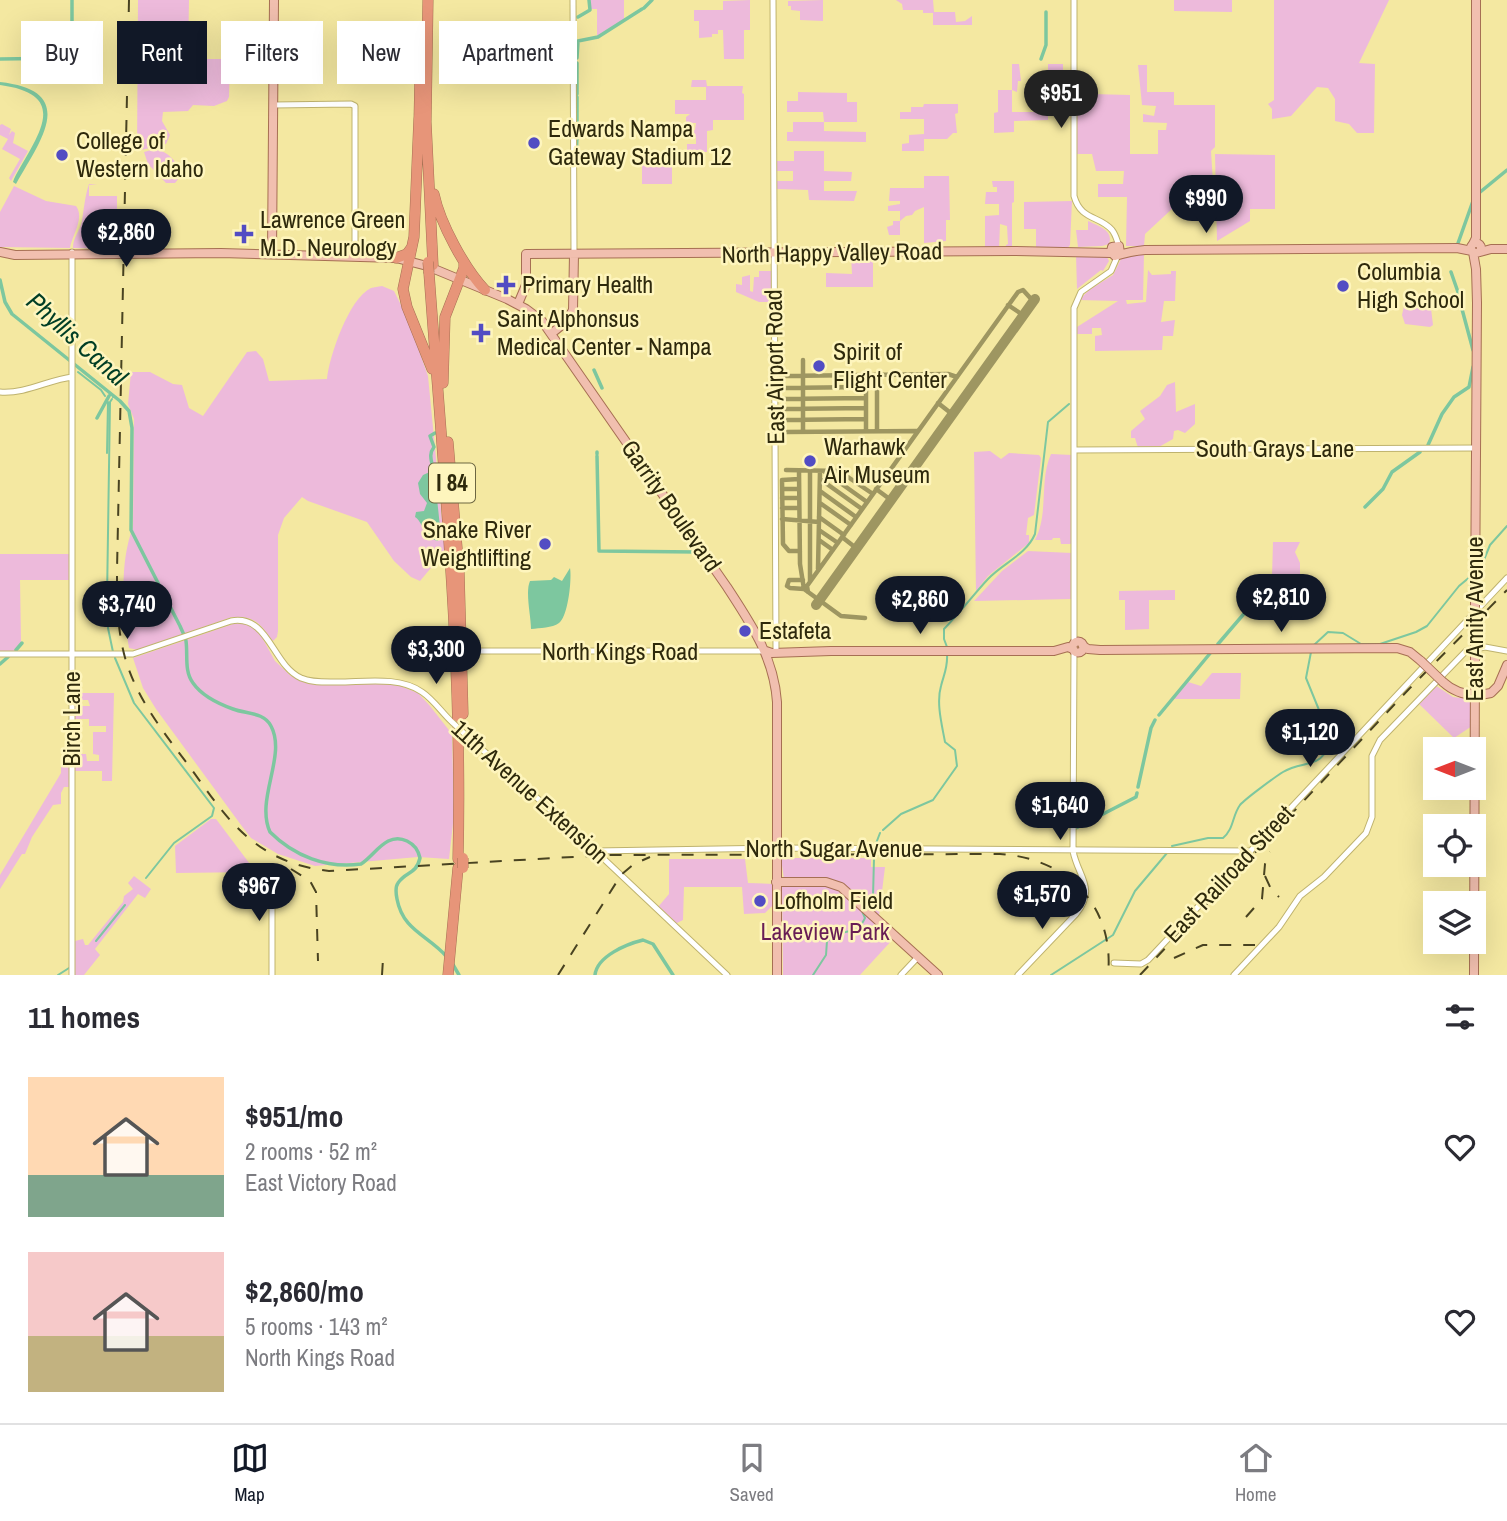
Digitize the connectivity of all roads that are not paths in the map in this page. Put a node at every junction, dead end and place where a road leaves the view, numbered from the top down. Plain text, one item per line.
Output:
1 (274, 0) edge
2 (422, 0) edge
3 (428, 0) edge
4 (573, 0) edge
5 (773, 0) edge
6 (1074, 0) edge
7 (1476, 0) edge
8 (274, 104) junction
9 (419, 118) junction
10 (427, 156) junction
11 (273, 242) junction
12 (413, 245) junction
13 (1476, 248) junction
14 (1507, 249) edge
15 (1116, 251) junction
16 (5, 253) edge
17 (774, 253) junction
18 (72, 254) junction
19 (260, 254) junction
20 (272, 254) junction
21 (283, 254) junction
22 (574, 254) junction
23 (355, 256) junction
24 (396, 258) junction
25 (410, 261) junction
26 (463, 261) junction
27 (431, 269) junction
28 (406, 272) junction
29 (460, 280) junction
30 (472, 285) junction
31 (485, 290) junction
32 (454, 294) junction
33 (518, 304) junction
34 (552, 333) junction
35 (72, 378) junction
36 (443, 383) junction
37 (0, 392) edge
38 (438, 400) junction
39 (1476, 448) junction
40 (1074, 450) junction
41 (1507, 578) edge
42 (1077, 647) junction
43 (474, 649) dead end
44 (776, 650) junction
45 (766, 651) junction
46 (793, 652) junction
47 (1507, 652) edge
48 (0, 654) edge
49 (72, 654) junction
50 (1507, 664) edge
51 (1474, 694) junction
52 (778, 848) junction
53 (1073, 850) junction
54 (595, 851) junction
55 (1251, 851) junction
56 (461, 863) junction
57 (272, 871) dead end
58 (781, 882) junction
59 (918, 957) junction
60 (1114, 963) dead end
61 (451, 967) edge
62 (72, 975) edge
63 (272, 975) edge
64 (727, 975) edge
65 (778, 975) edge
66 (901, 975) edge
67 (938, 975) edge
68 (1018, 975) edge
69 (1234, 975) edge
70 (1474, 975) edge

1 - 8 main road
2 - 9 highway, I 84
3 - 10 highway, I 84
4 - 22 street
5 - 17 street, East Airport Road
6 - 15 street
7 - 13 main road, East Amity Avenue
8 - 11 main road
8 - 23 street
9 - 12 highway
9 - 27 highway, I 84
10 - 26 highway
10 - 27 highway, I 84
11 - 19 main road
11 - 20 main road
11 - 21 main road
12 - 24 highway
12 - 25 highway
13 - 14 main road
13 - 15 main road, North Happy Valley Road
13 - 39 main road, East Amity Avenue
15 - 17 main road, North Happy Valley Road
15 - 40 street
16 - 18 main road, Garrity Boulevard
17 - 22 main road, North Happy Valley Road
17 - 44 street, East Airport Road
18 - 19 main road, Garrity Boulevard
18 - 35 street, Birch Lane
19 - 20 main road, Garrity Boulevard
20 - 21 main road, Garrity Boulevard
21 - 23 main road, Garrity Boulevard
22 - 33 main road, North Happy Valley Road
22 - 34 main road
23 - 24 main road, Garrity Boulevard
24 - 25 main road, Garrity Boulevard
24 - 28 highway
25 - 28 highway
25 - 29 main road, Garrity Boulevard
26 - 29 highway
26 - 31 highway
27 - 36 highway, I 84
27 - 38 highway, I 84
28 - 38 highway
29 - 30 main road, Garrity Boulevard
29 - 32 highway
30 - 31 main road, Garrity Boulevard
30 - 32 highway
31 - 33 main road, Garrity Boulevard
32 - 36 highway
33 - 34 main road, Garrity Boulevard
34 - 45 main road, Garrity Boulevard
35 - 37 street
35 - 49 street, Birch Lane
36 - 56 highway, I 84
38 - 56 highway, I 84
39 - 40 street, South Grays Lane
39 - 51 main road, East Amity Avenue, bridge
40 - 42 street
41 - 55 street, East Railroad Street
42 - 46 main road, North Kings Road
42 - 51 main road, North Kings Road, bridge
42 - 53 street
43 - 45 street, North Kings Road
44 - 45 main road, North Kings Road
44 - 46 main road, North Kings Road
45 - 46 main road, North Kings Road
45 - 52 main road, Garrity Boulevard
47 - 69 street
48 - 49 street, 11th Avenue Extension
49 - 54 street, 11th Avenue Extension, bridge
49 - 62 street, Birch Lane
50 - 51 main road
51 - 70 main road, East Amity Avenue
52 - 53 street, North Sugar Avenue
52 - 54 street, North Sugar Avenue
52 - 58 main road, Garrity Boulevard
52 - 58 main road, Garrity Boulevard
53 - 55 street, North Sugar Avenue
53 - 68 street
54 - 64 street, 11th Avenue Extension
55 - 60 street, East Railroad Street
56 - 61 highway, I 84
56 - 61 highway, I 84
57 - 63 street
58 - 59 main road
58 - 65 main road, Garrity Boulevard
59 - 66 street
59 - 67 main road

